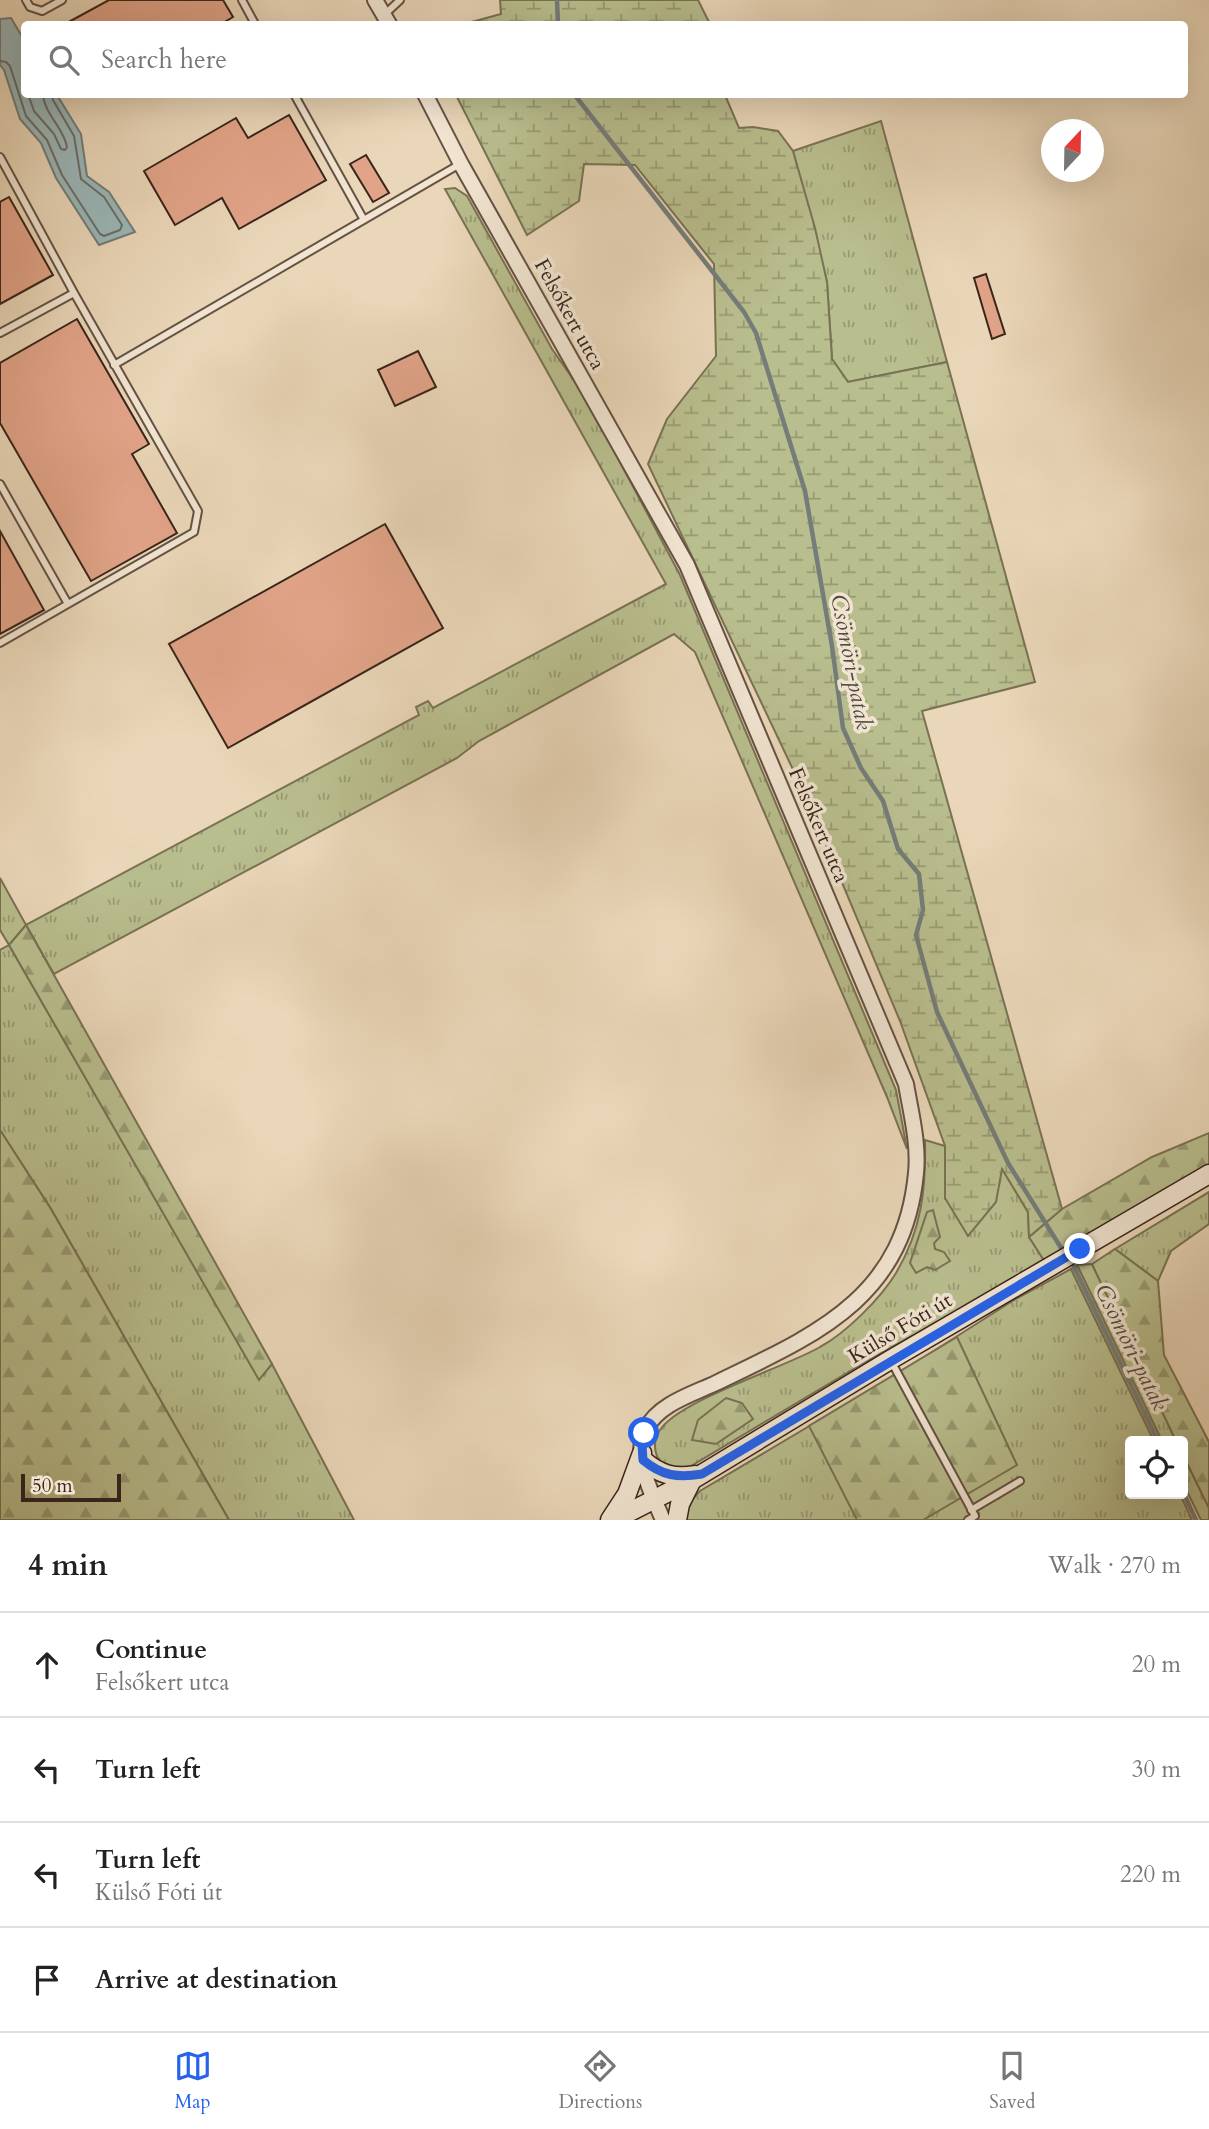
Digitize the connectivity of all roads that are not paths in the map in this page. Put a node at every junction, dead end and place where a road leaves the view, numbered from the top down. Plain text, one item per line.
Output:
1 (26, 0) edge
2 (62, 0) edge
3 (242, 0) edge
4 (375, 0) edge
5 (400, 0) edge
6 (386, 20) edge
7 (253, 21) edge
8 (296, 98) edge
9 (427, 98) edge
10 (0, 157) edge
11 (461, 164) junction
12 (9, 173) junction
13 (0, 178) edge
14 (364, 220) junction
15 (74, 293) junction
16 (0, 333) edge
17 (114, 365) junction
18 (0, 484) edge
19 (68, 604) junction
20 (0, 643) edge
21 (1209, 1174) edge
22 (891, 1360) junction
23 (642, 1456) junction
24 (697, 1477) junction
25 (1020, 1481) dead end
26 (654, 1500) junction
27 (971, 1510) junction
28 (612, 1520) edge
29 (663, 1520) edge
30 (677, 1520) edge
31 (968, 1520) edge

1 - 2 lane
3 - 7 lane
4 - 6 street
5 - 6 lane
8 - 14 lane
9 - 11 street, Felsőkert utca
10 - 12 lane
11 - 14 lane
11 - 23 street, Felsőkert utca
12 - 13 lane
12 - 15 lane
14 - 17 lane
15 - 16 lane
15 - 17 lane
17 - 19 lane
18 - 19 lane
19 - 20 lane
21 - 22 main road, Külső Fóti út
22 - 24 main road, Külső Fóti út
22 - 27 lane
23 - 24 main road
23 - 26 street
23 - 28 main road
24 - 26 main road, Külső Fóti út
24 - 30 main road
25 - 27 lane
26 - 28 main road, Külső Fóti út
26 - 29 street
27 - 31 lane

